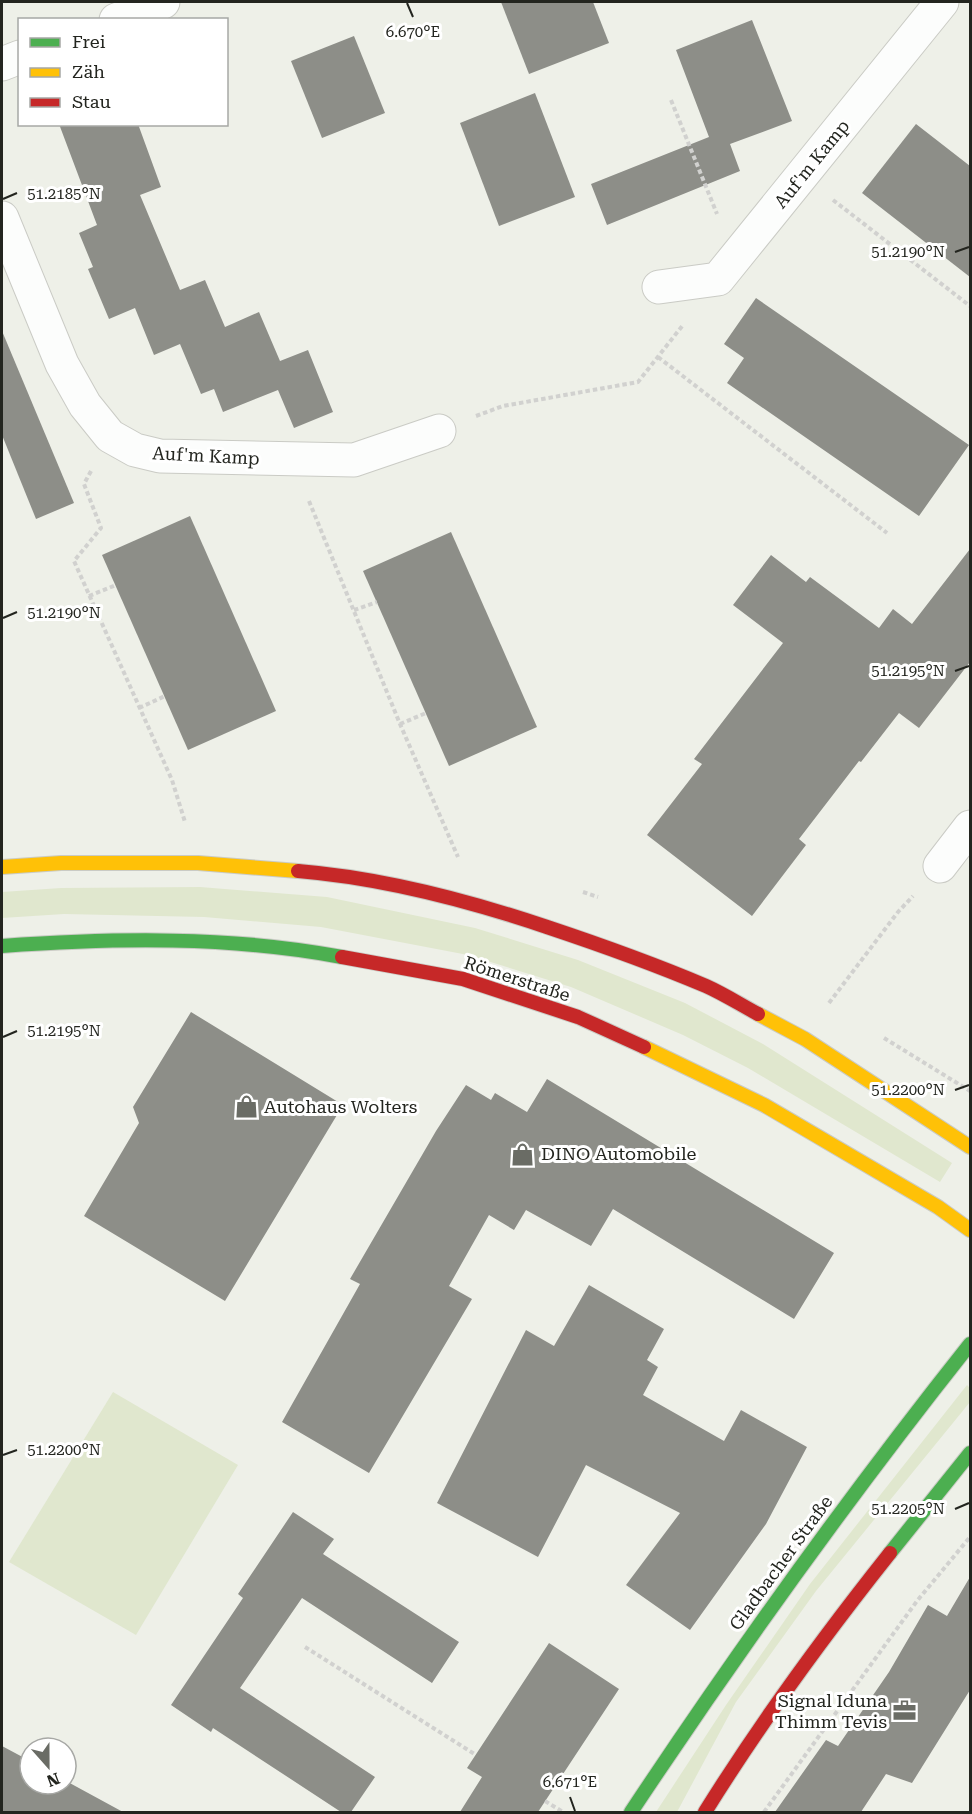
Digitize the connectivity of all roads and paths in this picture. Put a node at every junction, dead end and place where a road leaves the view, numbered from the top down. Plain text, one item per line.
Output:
1 (163, 2) edge
2 (942, 2) edge
3 (121, 18) edge
4 (18, 58) edge
5 (2, 64) edge
6 (671, 100) dead end
7 (802, 176) junction
8 (2, 218) edge
9 (727, 269) junction
10 (659, 287) dead end
11 (970, 306) edge
12 (658, 357) junction
13 (439, 431) joint
14 (110, 436) junction
15 (292, 459) junction
16 (887, 533) dead end
17 (116, 585) dead end
18 (89, 596) junction
19 (376, 602) dead end
20 (354, 610) junction
21 (165, 696) dead end
22 (139, 708) junction
23 (426, 713) dead end
24 (400, 724) junction
25 (185, 823) dead end
26 (970, 827) edge
27 (459, 858) dead end
28 (940, 866) joint
29 (2, 867) edge
30 (2, 946) edge
31 (829, 1003) dead end
32 (970, 1147) edge
33 (970, 1230) edge
34 (970, 1344) edge
35 (970, 1453) edge
36 (970, 1537) edge
37 (305, 1647) dead end
38 (476, 1755) dead end
39 (545, 1801) dead end
40 (563, 1812) edge
41 (631, 1812) edge
42 (705, 1812) edge
43 (764, 1812) edge

1 - 3 street
2 - 7 street, Auf'm Kamp
4 - 5 street
6 - 9 path
7 - 9 street, Auf'm Kamp
7 - 11 path
8 - 14 street, Auf'm Kamp
9 - 10 street
9 - 12 path
12 - 13 path
12 - 16 path
13 - 15 street, Auf'm Kamp
14 - 15 street, Auf'm Kamp
14 - 18 path
15 - 20 path
17 - 18 path
18 - 22 path
19 - 20 path
20 - 24 path
21 - 22 path
22 - 25 path
23 - 24 path
24 - 27 path
26 - 28 street
28 - 31 path
29 - 32 main road
30 - 33 main road, Römerstraße
34 - 41 main road, Gladbacher Straße
35 - 42 main road
36 - 43 path
37 - 38 path
39 - 40 path

